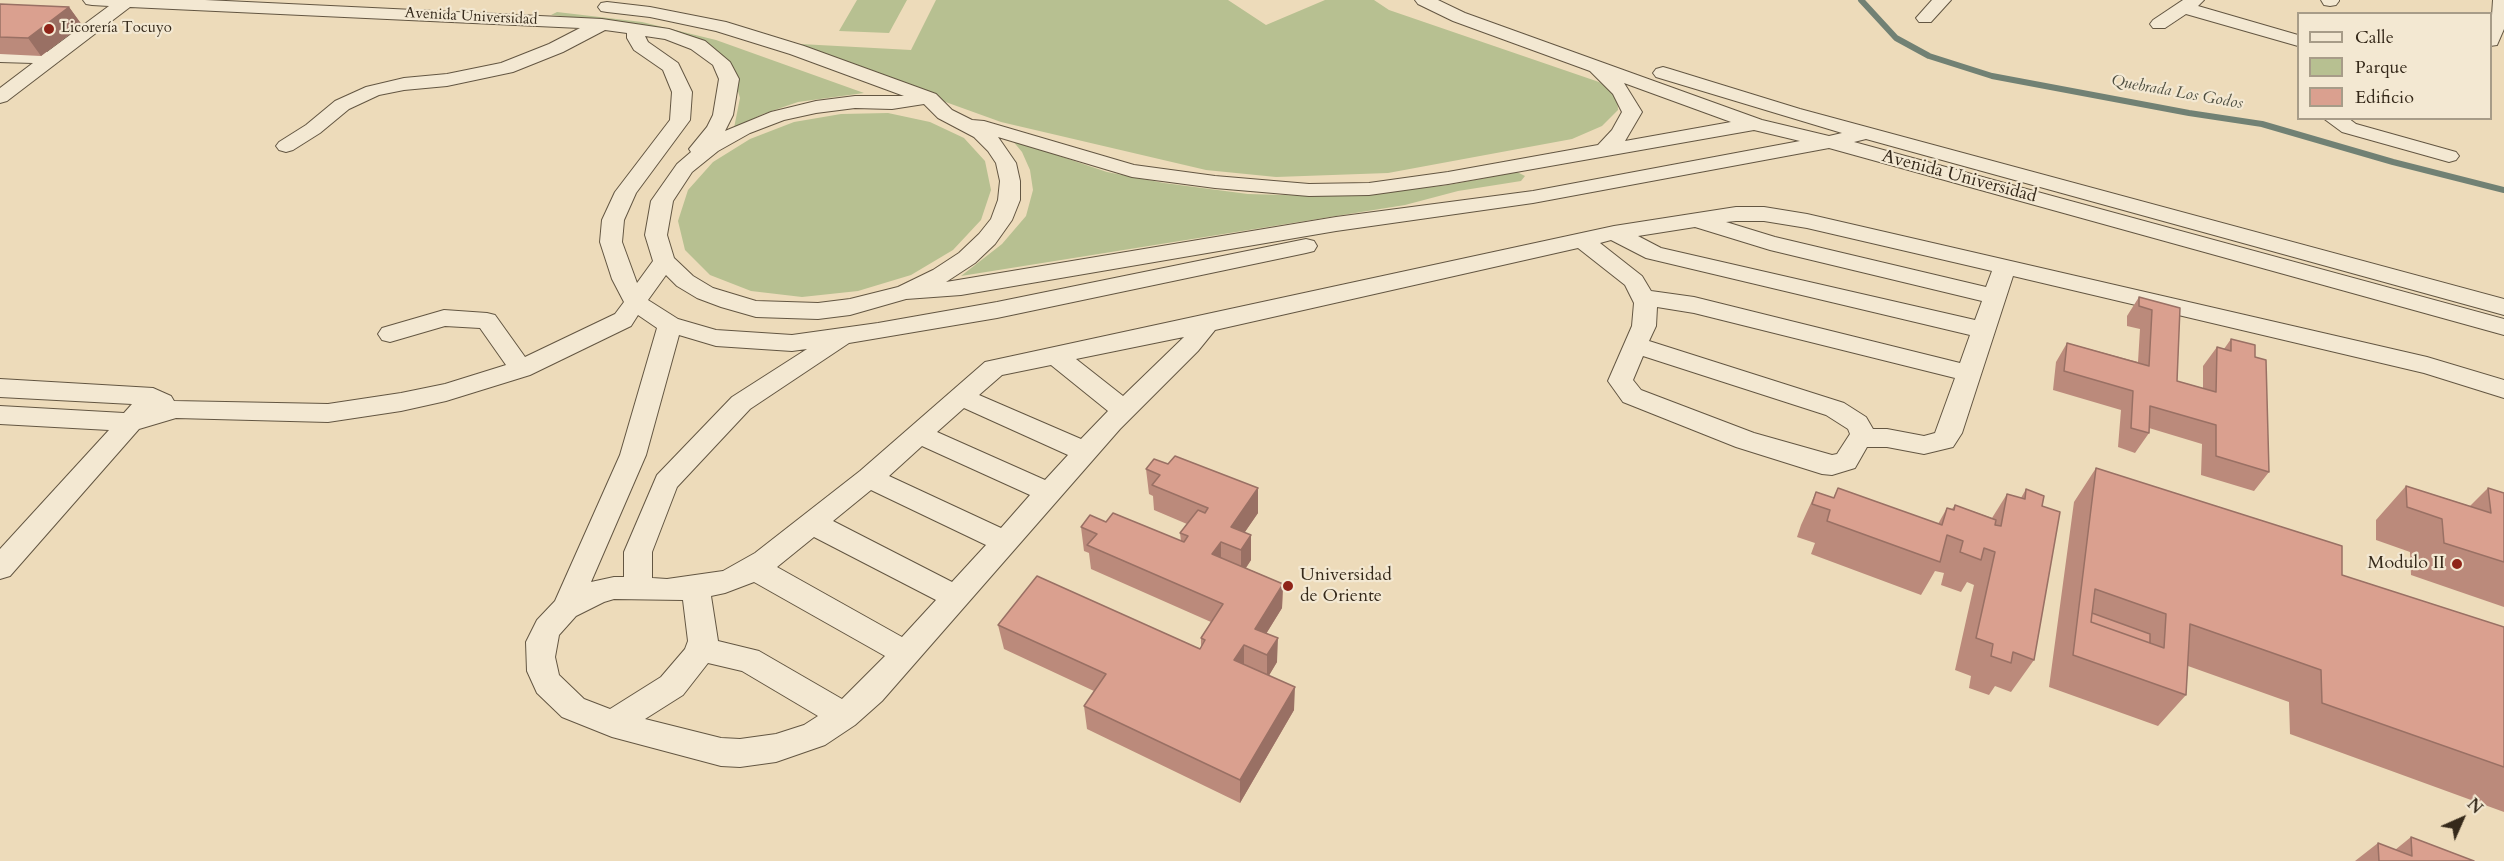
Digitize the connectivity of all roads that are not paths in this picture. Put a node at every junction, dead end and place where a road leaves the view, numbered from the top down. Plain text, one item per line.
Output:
1 (92, 0) edge
2 (411, 0) edge
3 (1424, 0) edge
4 (1465, 0) edge
5 (1942, 0) edge
6 (2502, 0) edge
7 (126, 2) junction
8 (2189, 3) edge
9 (508, 8) edge
10 (1924, 18) dead end
11 (602, 24) junction
12 (2159, 24) dead end
13 (637, 28) junction
14 (2492, 36) edge
15 (2297, 41) edge
16 (0, 56) edge
17 (51, 58) junction
18 (1593, 65) junction
19 (0, 97) edge
20 (929, 98) junction
21 (1793, 113) junction
22 (2336, 120) edge
23 (962, 121) junction
24 (1755, 124) junction
25 (1866, 133) junction
26 (1829, 142) junction
27 (286, 146) dead end
28 (1604, 151) junction
29 (2449, 156) dead end
30 (684, 168) junction
31 (1533, 197) junction
32 (1696, 220) junction
33 (1614, 233) junction
34 (1582, 240) junction
35 (664, 261) junction
36 (2004, 268) junction
37 (906, 292) junction
38 (1994, 296) junction
39 (1644, 298) junction
40 (882, 300) junction
41 (636, 303) junction
42 (2504, 307) edge
43 (1207, 324) junction
44 (670, 325) junction
45 (2504, 327) edge
46 (1983, 330) junction
47 (878, 331) junction
48 (390, 334) dead end
49 (846, 336) junction
50 (1635, 345) junction
51 (1055, 355) junction
52 (521, 369) junction
53 (1968, 373) junction
54 (0, 388) edge
55 (2504, 389) edge
56 (961, 397) junction
57 (164, 403) junction
58 (1123, 410) junction
59 (0, 415) edge
60 (131, 422) junction
61 (918, 434) junction
62 (1866, 438) junction
63 (1086, 452) junction
64 (868, 478) junction
65 (1050, 493) junction
66 (812, 523) junction
67 (1006, 542) junction
68 (0, 568) edge
69 (754, 568) junction
70 (696, 587) junction
71 (638, 589) junction
72 (956, 597) junction
73 (566, 608) junction
74 (699, 649) junction
75 (906, 653) junction
76 (844, 716) junction
77 (612, 724) junction

1 - 7 street, Avenida Universidad
2 - 9 street, Avenida Universidad
3 - 18 street, Avenida Universidad
4 - 21 street, Avenida Universidad
5 - 10 street
6 - 14 street
7 - 9 street, Avenida Universidad
7 - 17 street
8 - 12 street
8 - 15 street
9 - 11 street, Avenida Universidad
9 - 20 street, Avenida Universidad
11 - 13 street, Avenida Universidad
11 - 27 street
13 - 30 street, Avenida Universidad
13 - 41 street
16 - 17 street
17 - 19 street
18 - 24 street, Avenida Universidad
18 - 28 street
20 - 23 street, Avenida Universidad
20 - 30 street
21 - 24 street
21 - 25 street, Avenida Universidad
22 - 29 street
23 - 28 street
23 - 37 street
24 - 26 street, Avenida Universidad
24 - 28 street
25 - 26 street
25 - 42 street, Avenida Universidad
26 - 31 street
26 - 45 street, Avenida Universidad
30 - 35 street
31 - 37 street
31 - 47 street
32 - 33 street
32 - 36 street
32 - 38 street
33 - 34 street
33 - 46 street
34 - 39 street
34 - 43 street
35 - 40 street
35 - 41 street
36 - 38 street
36 - 55 street
37 - 40 street
38 - 46 street
39 - 50 street
39 - 53 street
40 - 47 street
41 - 44 street
41 - 52 street
43 - 51 street
43 - 58 street
44 - 49 street
44 - 73 street
46 - 53 street
47 - 49 street
48 - 52 street
49 - 71 street
50 - 62 street
50 - 62 street
51 - 56 street
51 - 58 street
52 - 57 street
53 - 62 street
54 - 57 street
56 - 61 street
56 - 63 street
57 - 60 street
58 - 63 street
59 - 60 street
60 - 68 street
61 - 64 street
61 - 65 street
63 - 65 street
64 - 66 street
64 - 67 street
65 - 67 street
66 - 69 street
66 - 72 street
67 - 72 street
69 - 70 street
69 - 75 street
70 - 71 street
70 - 74 street
71 - 73 street
72 - 75 street
73 - 77 street
74 - 76 street
74 - 77 street
75 - 76 street
76 - 77 street

